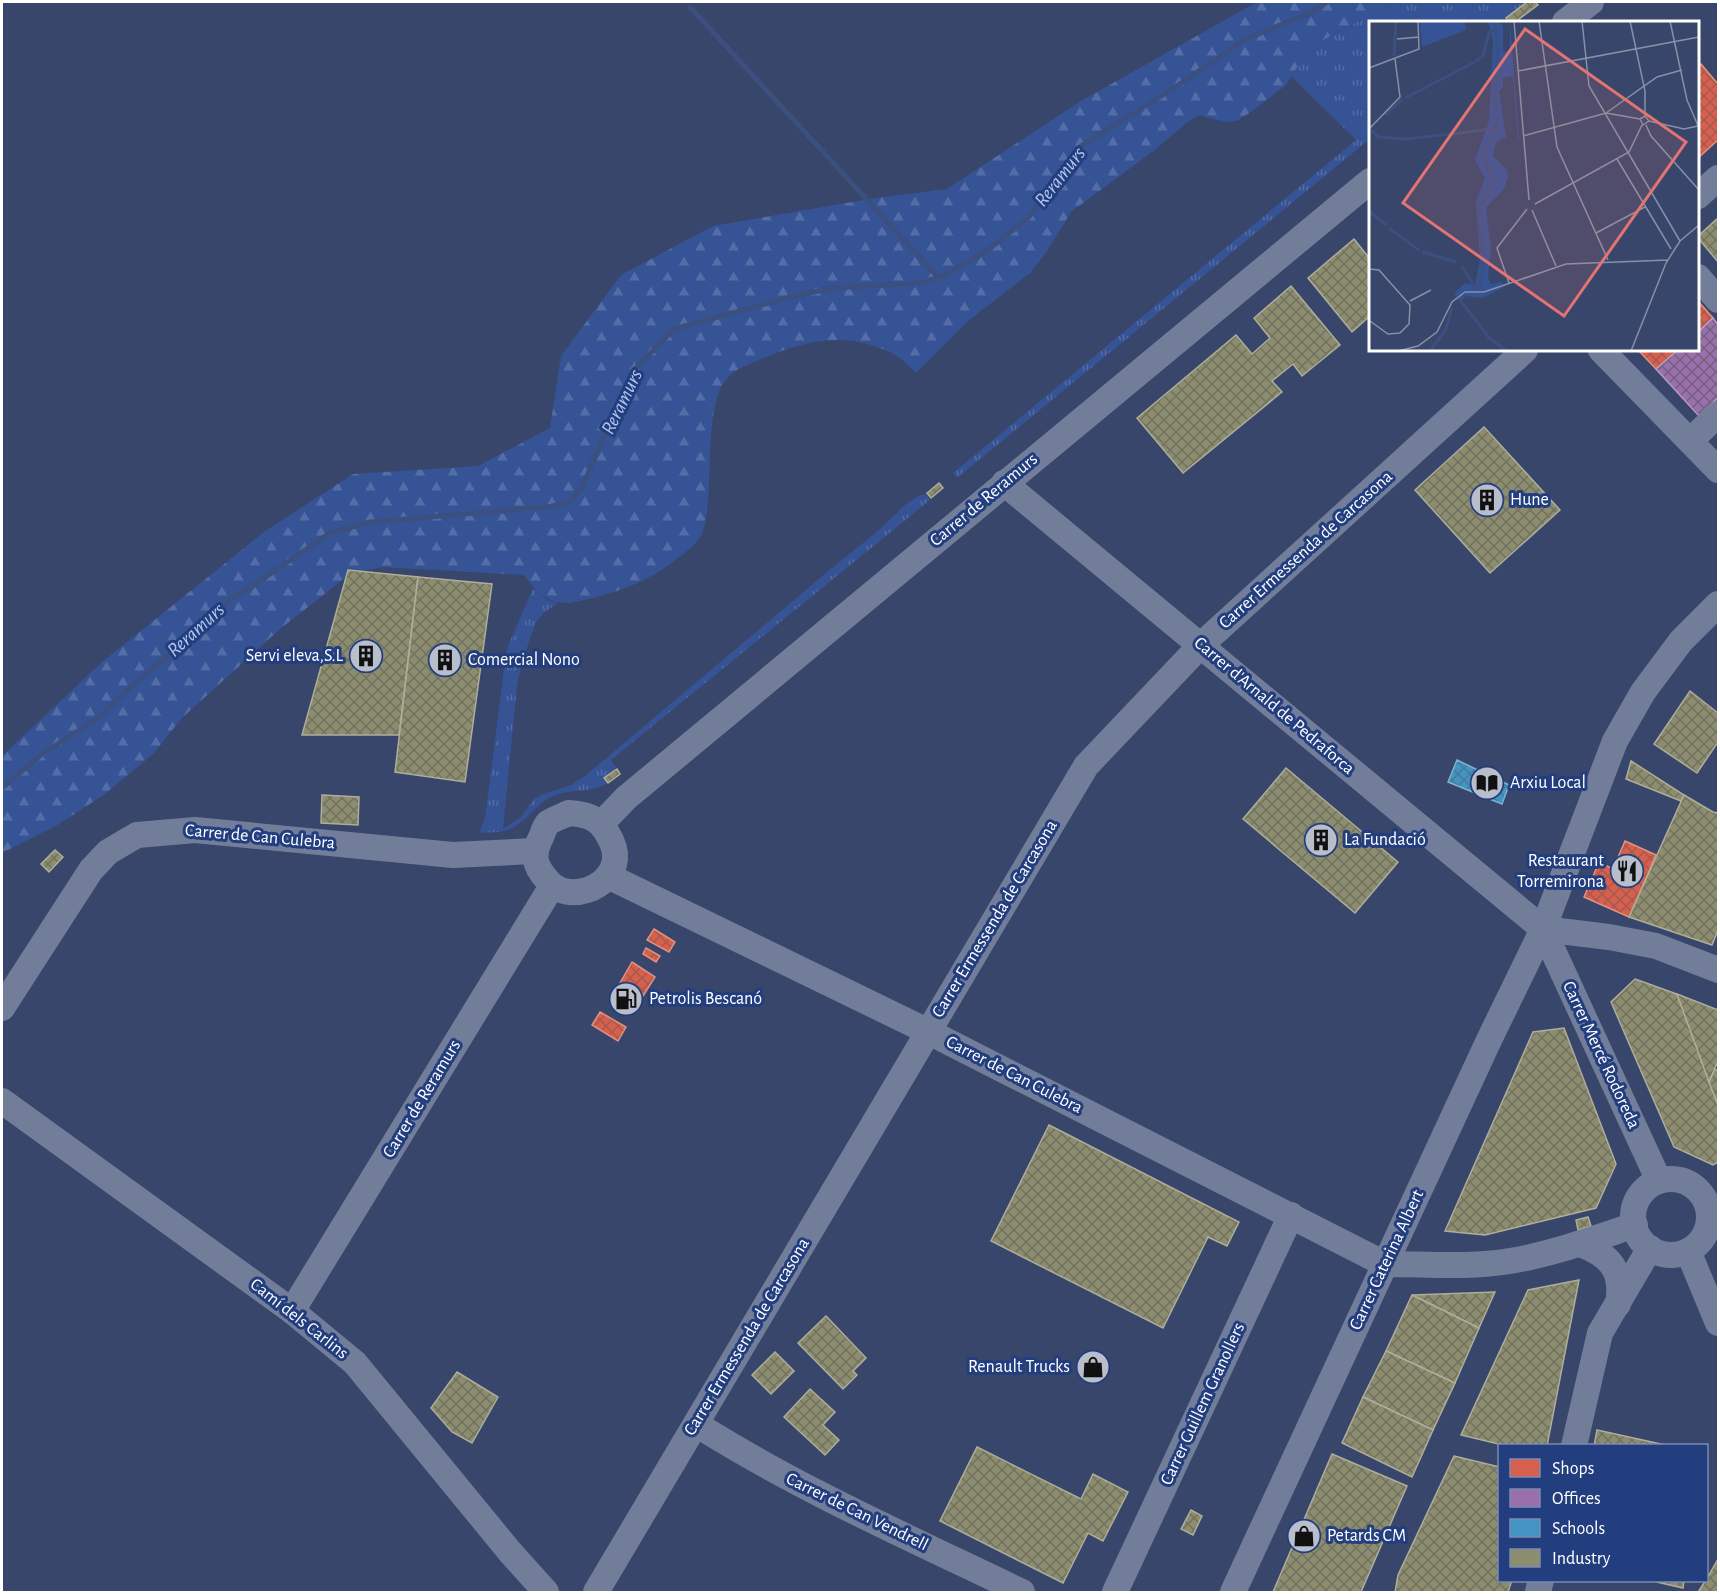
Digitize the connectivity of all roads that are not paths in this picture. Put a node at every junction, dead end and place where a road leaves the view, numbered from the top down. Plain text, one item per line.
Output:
1 (1591, 2) edge
2 (1566, 21) edge
3 (1719, 178) edge
4 (1369, 183) edge
5 (1699, 195) edge
6 (1699, 278) edge
7 (1719, 300) edge
8 (1524, 351) edge
9 (1602, 351) edge
10 (1719, 414) edge
11 (1690, 441) junction
12 (1719, 470) edge
13 (1004, 483) junction
14 (1719, 604) edge
15 (1201, 645) junction
16 (602, 823) junction
17 (534, 851) junction
18 (608, 876) junction
19 (552, 886) junction
20 (1543, 929) junction
21 (1719, 970) edge
22 (2, 1008) edge
23 (927, 1031) junction
24 (2, 1101) edge
25 (1659, 1181) junction
26 (1712, 1197) edge
27 (1291, 1215) junction
28 (1635, 1225) junction
29 (1580, 1244) junction
30 (1650, 1248) junction
31 (1688, 1251) junction
32 (1385, 1264) junction
33 (1617, 1306) junction
34 (292, 1311) junction
35 (1719, 1323) edge
36 (696, 1424) junction
37 (1574, 1444) edge
38 (546, 1593) edge
39 (596, 1593) edge
40 (1022, 1593) edge
41 (1115, 1593) edge
42 (1233, 1593) edge

1 - 2 street
3 - 5 street
4 - 13 street, Carrer de Reramurs
6 - 7 street
8 - 15 street, Carrer Ermessenda de Carcasona
9 - 11 street
10 - 11 street
11 - 12 street
13 - 15 street, Carrer d'Arnald de Pedraforca
13 - 16 street, Carrer de Reramurs
14 - 20 street, Carrer Caterina Albert
15 - 20 street, Carrer d'Arnald de Pedraforca
15 - 23 street, Carrer Ermessenda de Carcasona
16 - 17 street
16 - 18 street
17 - 19 street
17 - 22 street, Carrer de Can Culebra
18 - 19 street
18 - 23 street, Carrer de Can Culebra
19 - 34 street, Carrer de Reramurs
20 - 21 street
20 - 25 street, Carrer Mercé Rodoreda
20 - 32 street, Carrer Caterina Albert
23 - 27 street, Carrer de Can Culebra
23 - 36 street, Carrer Ermessenda de Carcasona
24 - 34 street, Camí dels Carlins
25 - 26 street
25 - 28 street
26 - 31 street
27 - 32 street, Carrer de Can Culebra
27 - 41 street, Carrer Guillem Granollers
28 - 29 street
28 - 30 street
29 - 32 street
29 - 33 street
30 - 31 street
30 - 33 street
31 - 35 street
32 - 42 street, Carrer Caterina Albert
33 - 37 street
34 - 38 street, Camí dels Carlins
36 - 39 street, Carrer Ermessenda de Carcasona
36 - 40 street, Carrer de Can Vendrell

